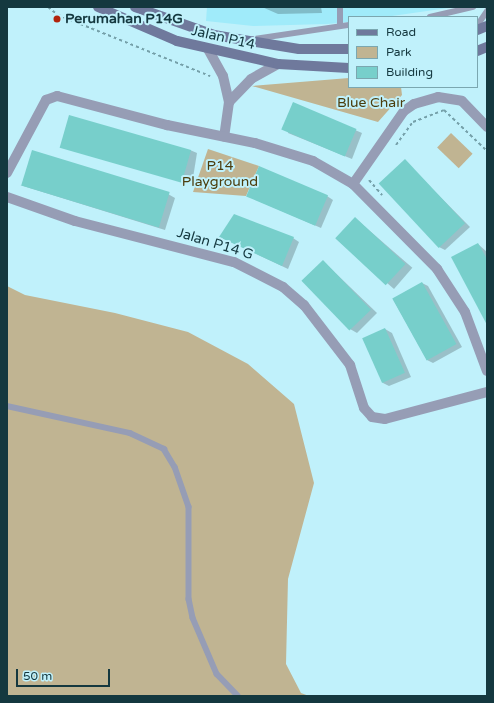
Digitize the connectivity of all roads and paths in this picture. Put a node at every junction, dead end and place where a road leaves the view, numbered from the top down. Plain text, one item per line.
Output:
1 (48, 7) edge
2 (98, 7) edge
3 (135, 7) edge
4 (340, 7) edge
5 (473, 7) edge
6 (487, 11) edge
7 (434, 16) edge
8 (478, 24) edge
9 (348, 25) edge
10 (340, 26) junction
11 (248, 40) junction
12 (208, 48) junction
13 (348, 49) edge
14 (278, 64) junction
15 (348, 68) edge
16 (224, 82) junction
17 (229, 102) junction
18 (487, 127) edge
19 (224, 137) junction
20 (486, 150) edge
21 (391, 151) dead end
22 (7, 173) edge
23 (374, 174) dead end
24 (369, 180) dead end
25 (353, 184) junction
26 (7, 197) edge
27 (487, 371) edge
28 (487, 392) edge
29 (7, 406) edge
30 (238, 696) edge

1 - 16 path
2 - 12 main road, Jalan P14
3 - 11 main road, Jalan P14
4 - 10 lane
5 - 7 lane
6 - 8 lane
9 - 10 lane
10 - 11 lane
11 - 13 main road, Jalan P14
12 - 14 main road, Jalan P14
12 - 16 street
14 - 15 main road, Jalan P14
14 - 17 street
16 - 17 street
17 - 19 street
18 - 25 street
19 - 22 street
19 - 25 street
20 - 21 path
23 - 24 path
25 - 27 street
26 - 28 street, Jalan P14 G
29 - 30 lane

